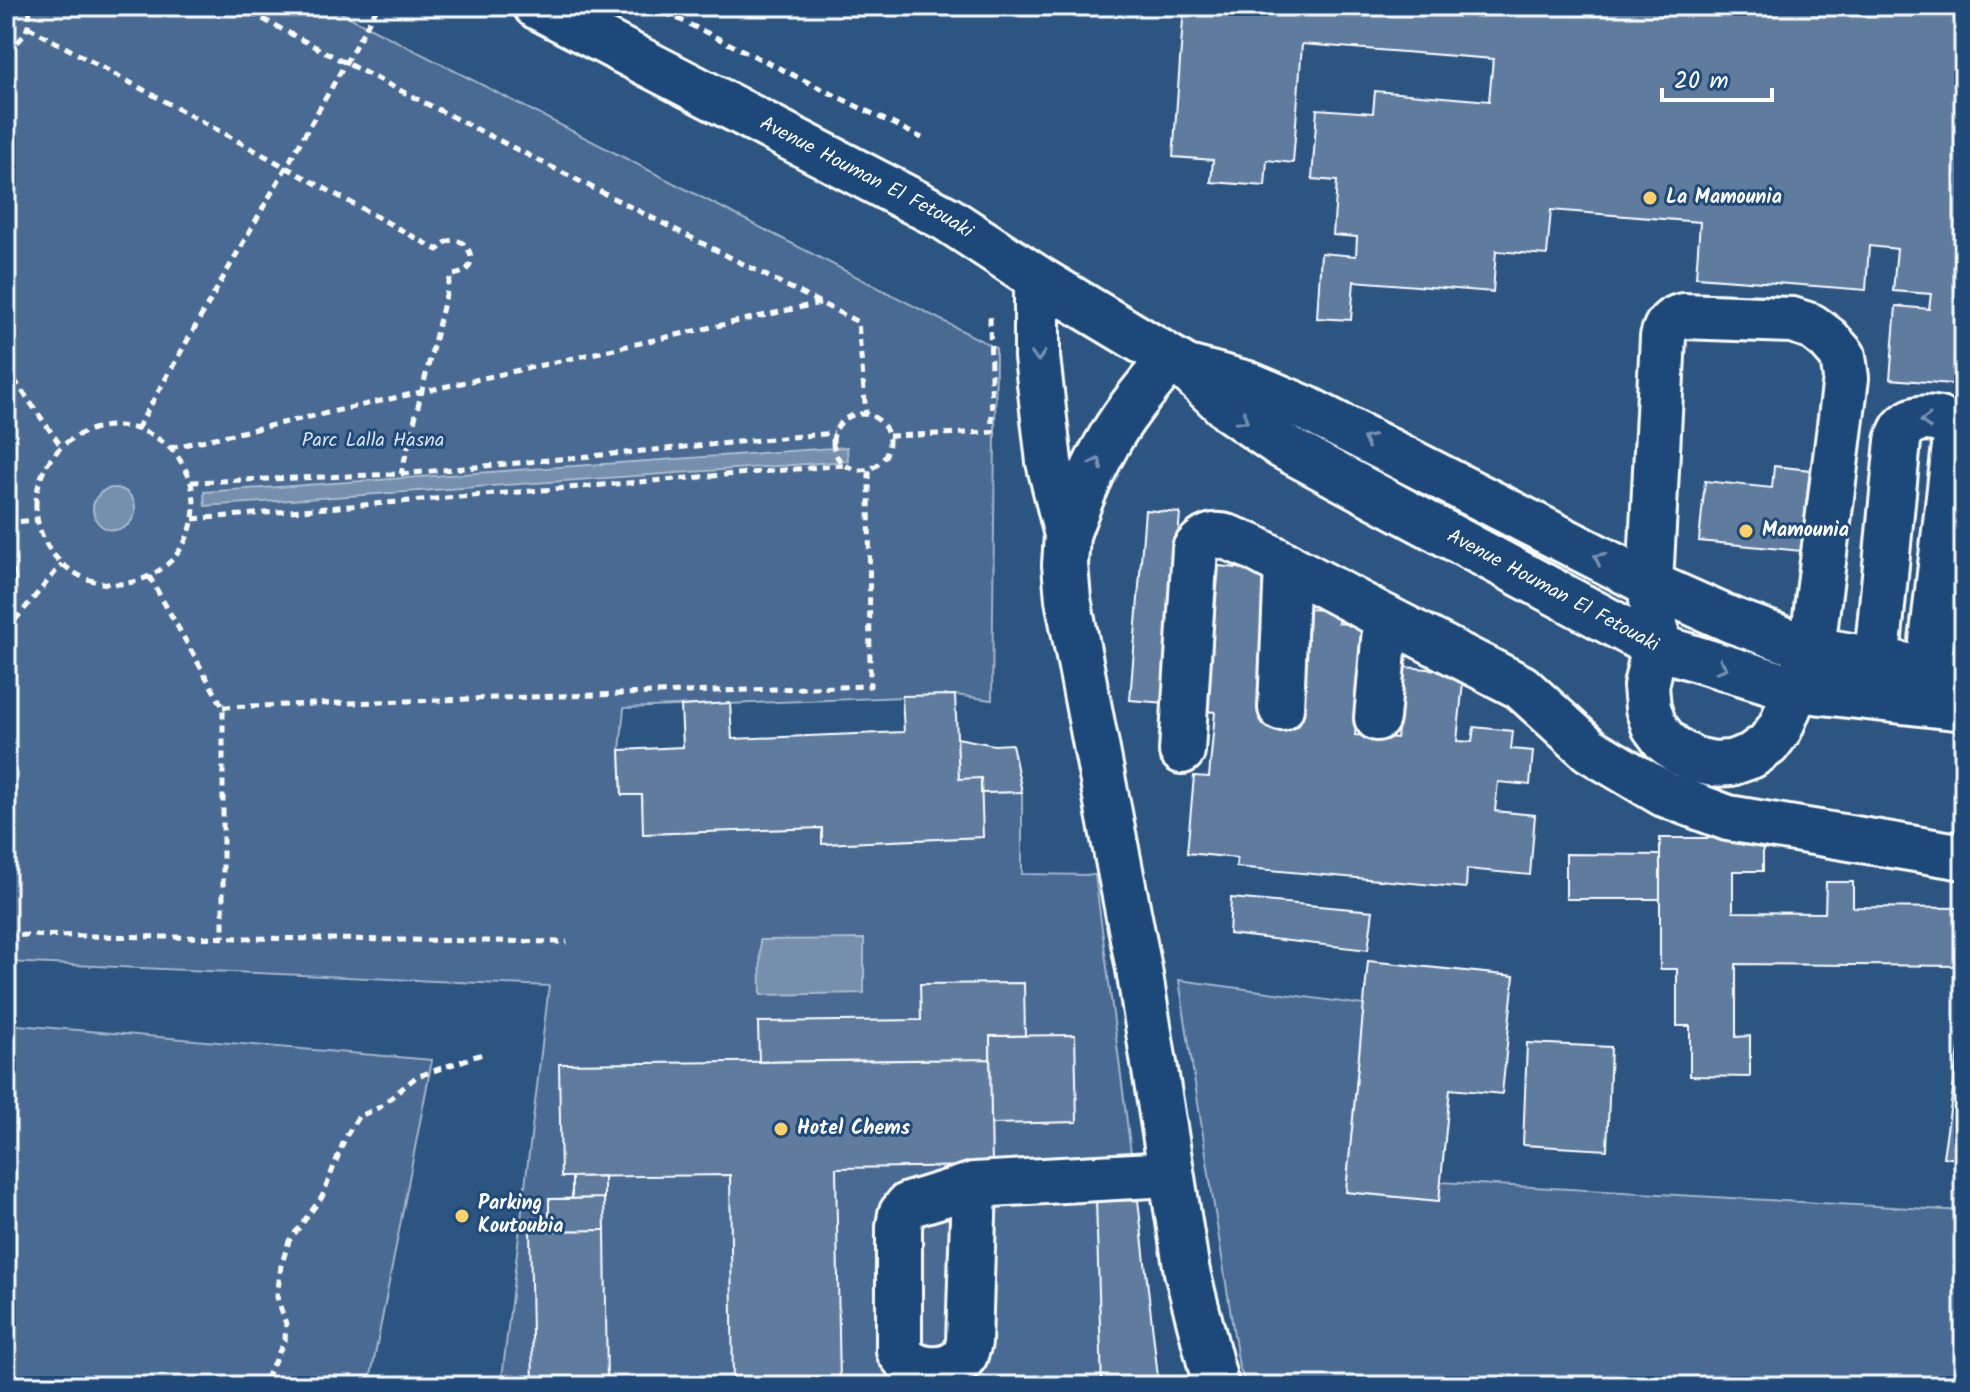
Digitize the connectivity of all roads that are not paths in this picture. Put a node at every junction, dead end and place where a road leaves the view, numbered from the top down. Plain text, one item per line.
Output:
1 (536, 6) edge
2 (1037, 278) junction
3 (1178, 363) junction
4 (1067, 535) junction
5 (1287, 565) junction
6 (1650, 584) junction
7 (1386, 618) junction
8 (1879, 637) junction
9 (1948, 644) edge
10 (1655, 646) junction
11 (1812, 649) junction
12 (1964, 676) edge
13 (1795, 689) junction
14 (1281, 708) dead end
15 (1648, 708) junction
16 (1964, 708) edge
17 (1377, 718) dead end
18 (1590, 750) junction
19 (1182, 751) dead end
20 (1679, 752) junction
21 (1731, 763) junction
22 (1664, 794) junction
23 (1728, 818) junction
24 (1964, 857) edge
25 (1170, 1174) junction
26 (974, 1185) dead end
27 (1216, 1386) edge

1 - 2 street, Avenue Houman El Fetouaki
2 - 3 street, Avenue Houman El Fetouaki
2 -> 4 street
4 -> 3 street
6 -> 3 street, Avenue Houman El Fetouaki
3 -> 10 street, Avenue Houman El Fetouaki
4 - 25 street
5 - 7 street
5 - 14 street
5 - 19 street
6 - 10 street
6 - 11 street, Avenue Houman El Fetouaki
6 - 11 street
7 - 17 street
7 - 18 street
8 - 9 street
9 -> 8 street
8 - 11 street
10 -> 13 street, Avenue Houman El Fetouaki
10 - 15 street
11 - 12 street, Avenue Houman El Fetouaki
11 - 13 street
13 - 16 street, Avenue Houman El Fetouaki
13 - 21 street
15 - 18 street
15 - 20 street
18 - 22 street
20 - 21 street
20 - 22 street
21 - 23 street
22 - 23 street
23 - 24 street
25 - 26 street
25 - 27 street

